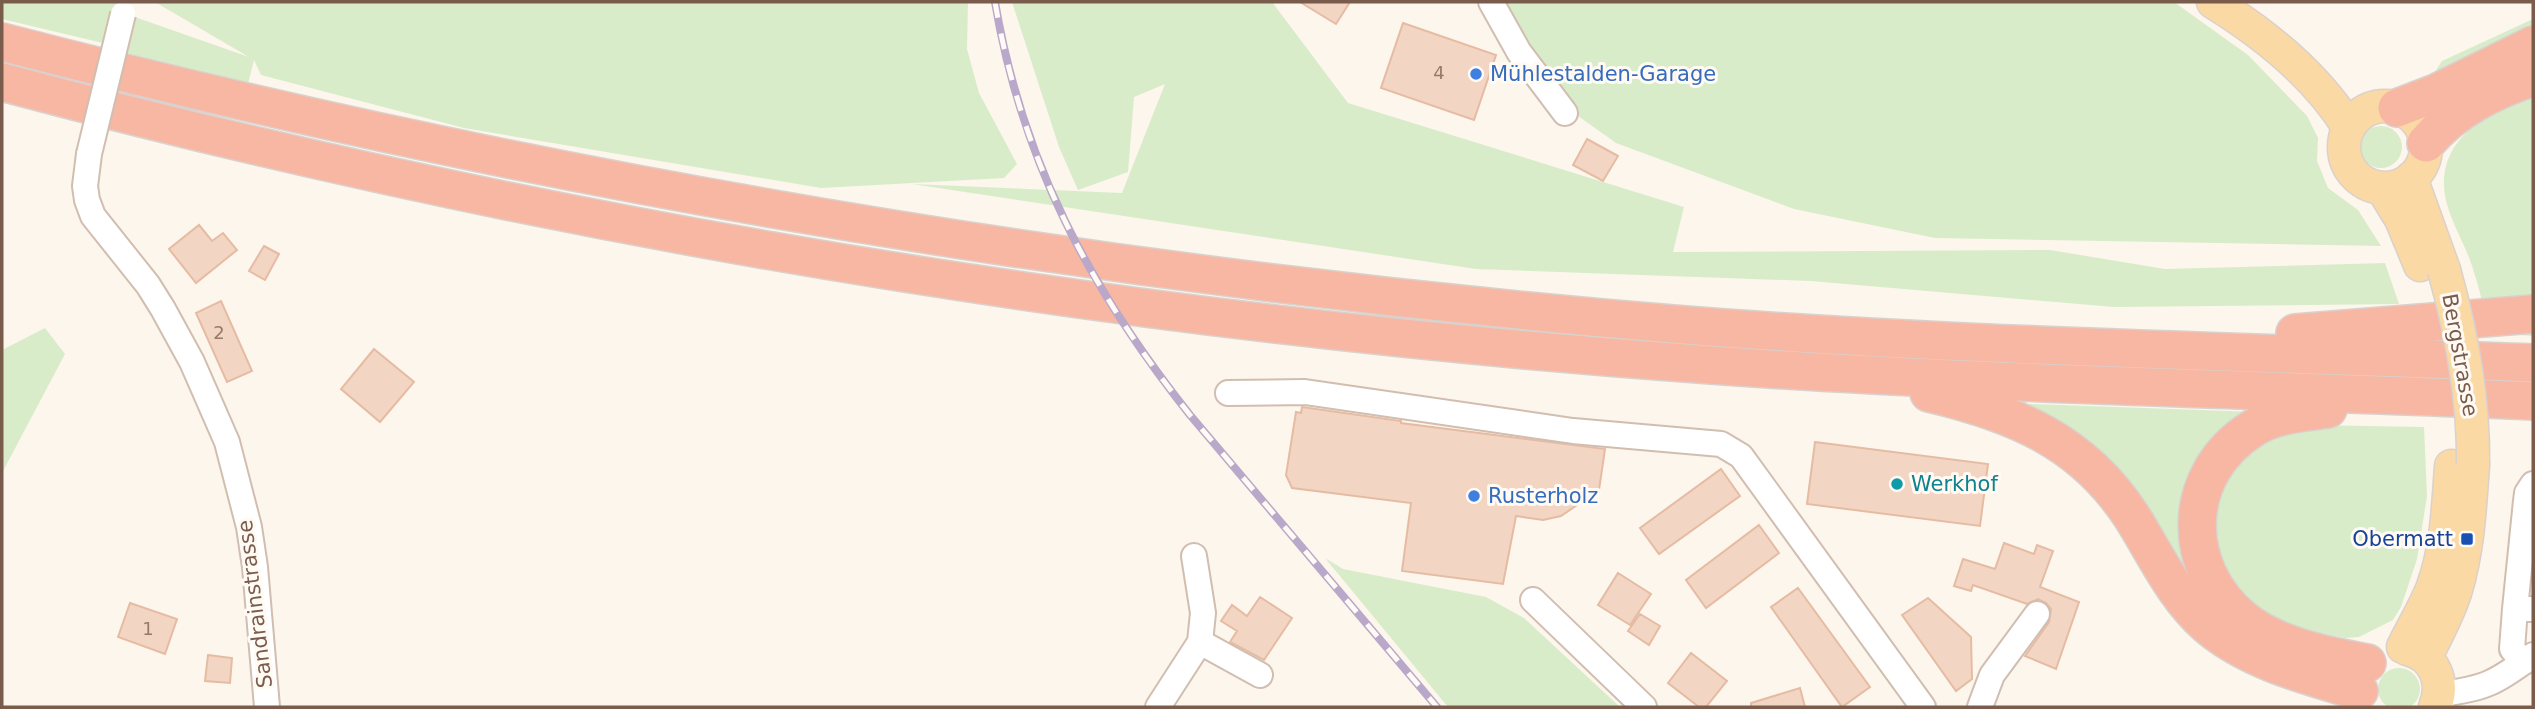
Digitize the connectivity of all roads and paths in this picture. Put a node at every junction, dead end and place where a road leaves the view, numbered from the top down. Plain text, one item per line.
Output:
1 (1491, 2) edge
2 (2213, 2) edge
3 (2250, 2) edge
4 (127, 8) edge
5 (2, 42) edge
6 (2533, 45) edge
7 (2533, 77) edge
8 (2, 82) edge
9 (2386, 108) junction
10 (1565, 113) dead end
11 (2349, 128) junction
12 (2426, 144) junction
13 (2397, 183) junction
14 (2533, 314) edge
15 (2106, 347) junction
16 (2533, 363) edge
17 (1850, 374) junction
18 (1228, 393) dead end
19 (2412, 396) junction
20 (2533, 401) edge
21 (2533, 484) edge
22 (2528, 536) edge
23 (1194, 556) dead end
24 (2525, 583) edge
25 (1533, 600) dead end
26 (2524, 609) edge
27 (2037, 614) dead end
28 (1200, 642) junction
29 (2414, 652) junction
30 (2529, 658) edge
31 (1259, 675) dead end
32 (2363, 687) edge
33 (2437, 701) edge
34 (1913, 704) edge
35 (267, 707) edge
36 (1158, 707) edge
37 (1644, 707) edge
38 (1980, 707) edge

1 - 10 street
2 - 11 main road
3 - 9 main road
4 - 35 street, Sandrainstrasse, bridge
5 - 15 highway
6 - 9 highway
7 - 12 highway
8 - 17 highway
9 - 11 main road
9 - 12 main road
11 - 13 main road
12 - 13 main road
13 - 29 main road, Bergstrasse, bridge
14 - 15 highway
15 - 16 highway
17 - 19 highway
17 - 32 highway
18 - 34 street
19 - 20 highway
19 - 32 highway
21 - 22 street
22 - 24 street
23 - 28 street
24 - 26 street
25 - 37 street
26 - 30 street
27 - 38 street
28 - 31 street
28 - 36 street
29 - 32 main road
29 - 33 main road
30 - 33 street

